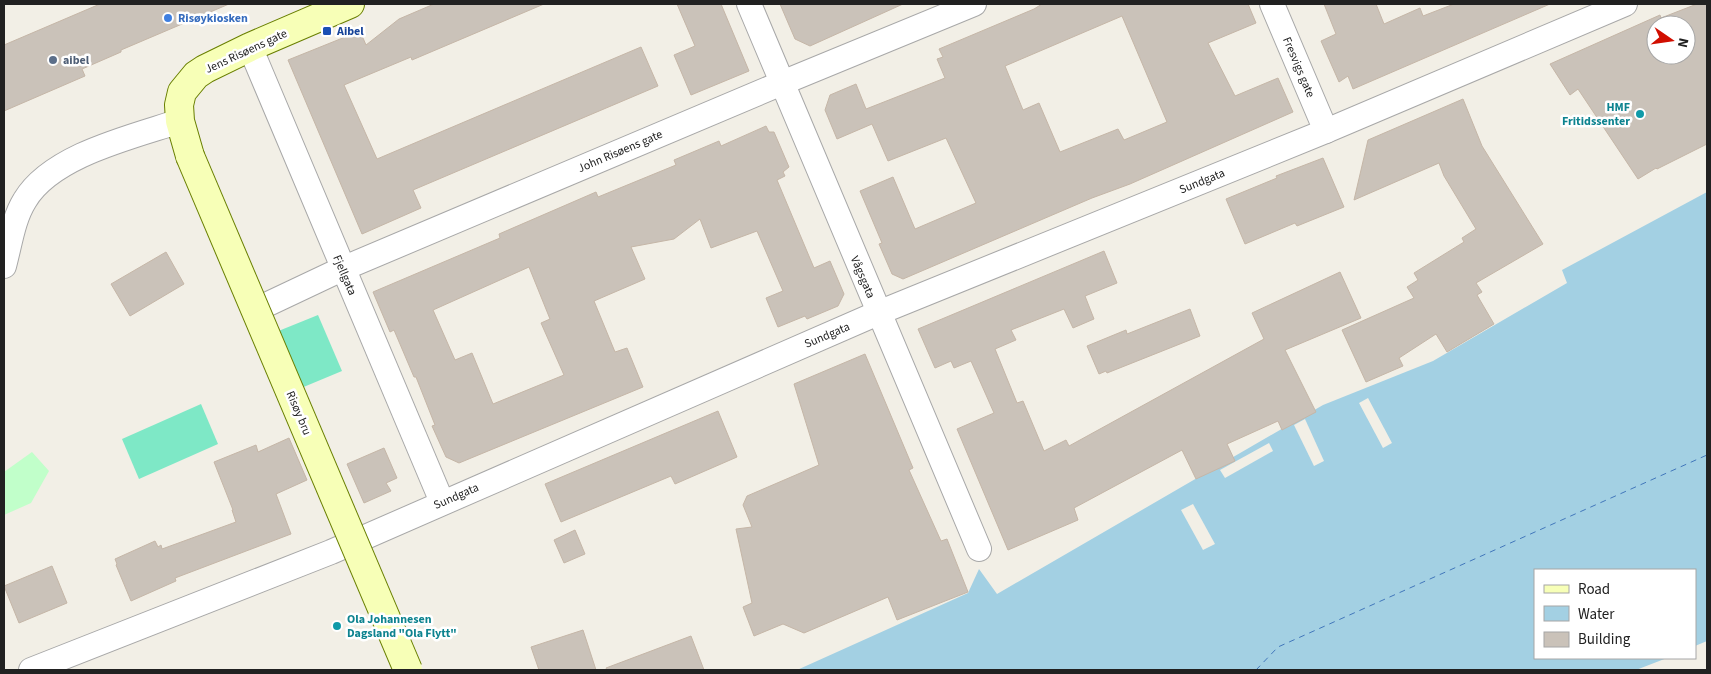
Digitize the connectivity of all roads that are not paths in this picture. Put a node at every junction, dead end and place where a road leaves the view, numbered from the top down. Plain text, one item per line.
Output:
1 (350, 4) edge
2 (749, 4) edge
3 (974, 4) edge
4 (1272, 4) edge
5 (1625, 4) edge
6 (250, 48) junction
7 (782, 83) junction
8 (180, 121) junction
9 (1326, 131) junction
10 (190, 156) joint
11 (4, 266) edge
12 (342, 269) junction
13 (268, 304) dead end
14 (878, 313) junction
15 (442, 502) junction
16 (979, 549) dead end
17 (31, 670) edge
18 (408, 670) edge

1 - 6 main road, Jens Risøens gate
2 - 7 street, Vågsgata
3 - 7 street, John Risøens gate
4 - 9 street, Fresvigs gate
5 - 9 street, Sundgata
6 - 8 main road, Jens Risøens gate
6 - 12 street, Fjellgata
7 - 12 street, John Risøens gate
7 - 14 street, Vågsgata
8 - 10 main road, Jens Risøens gate
8 - 11 street
9 - 14 street, Sundgata
10 - 18 main road, Risøy bru, bridge
12 - 13 street, John Risøens gate
12 - 15 street, Fjellgata
14 - 15 street, Sundgata
14 - 16 street, Vågsgata
15 - 17 street, Sundgata

